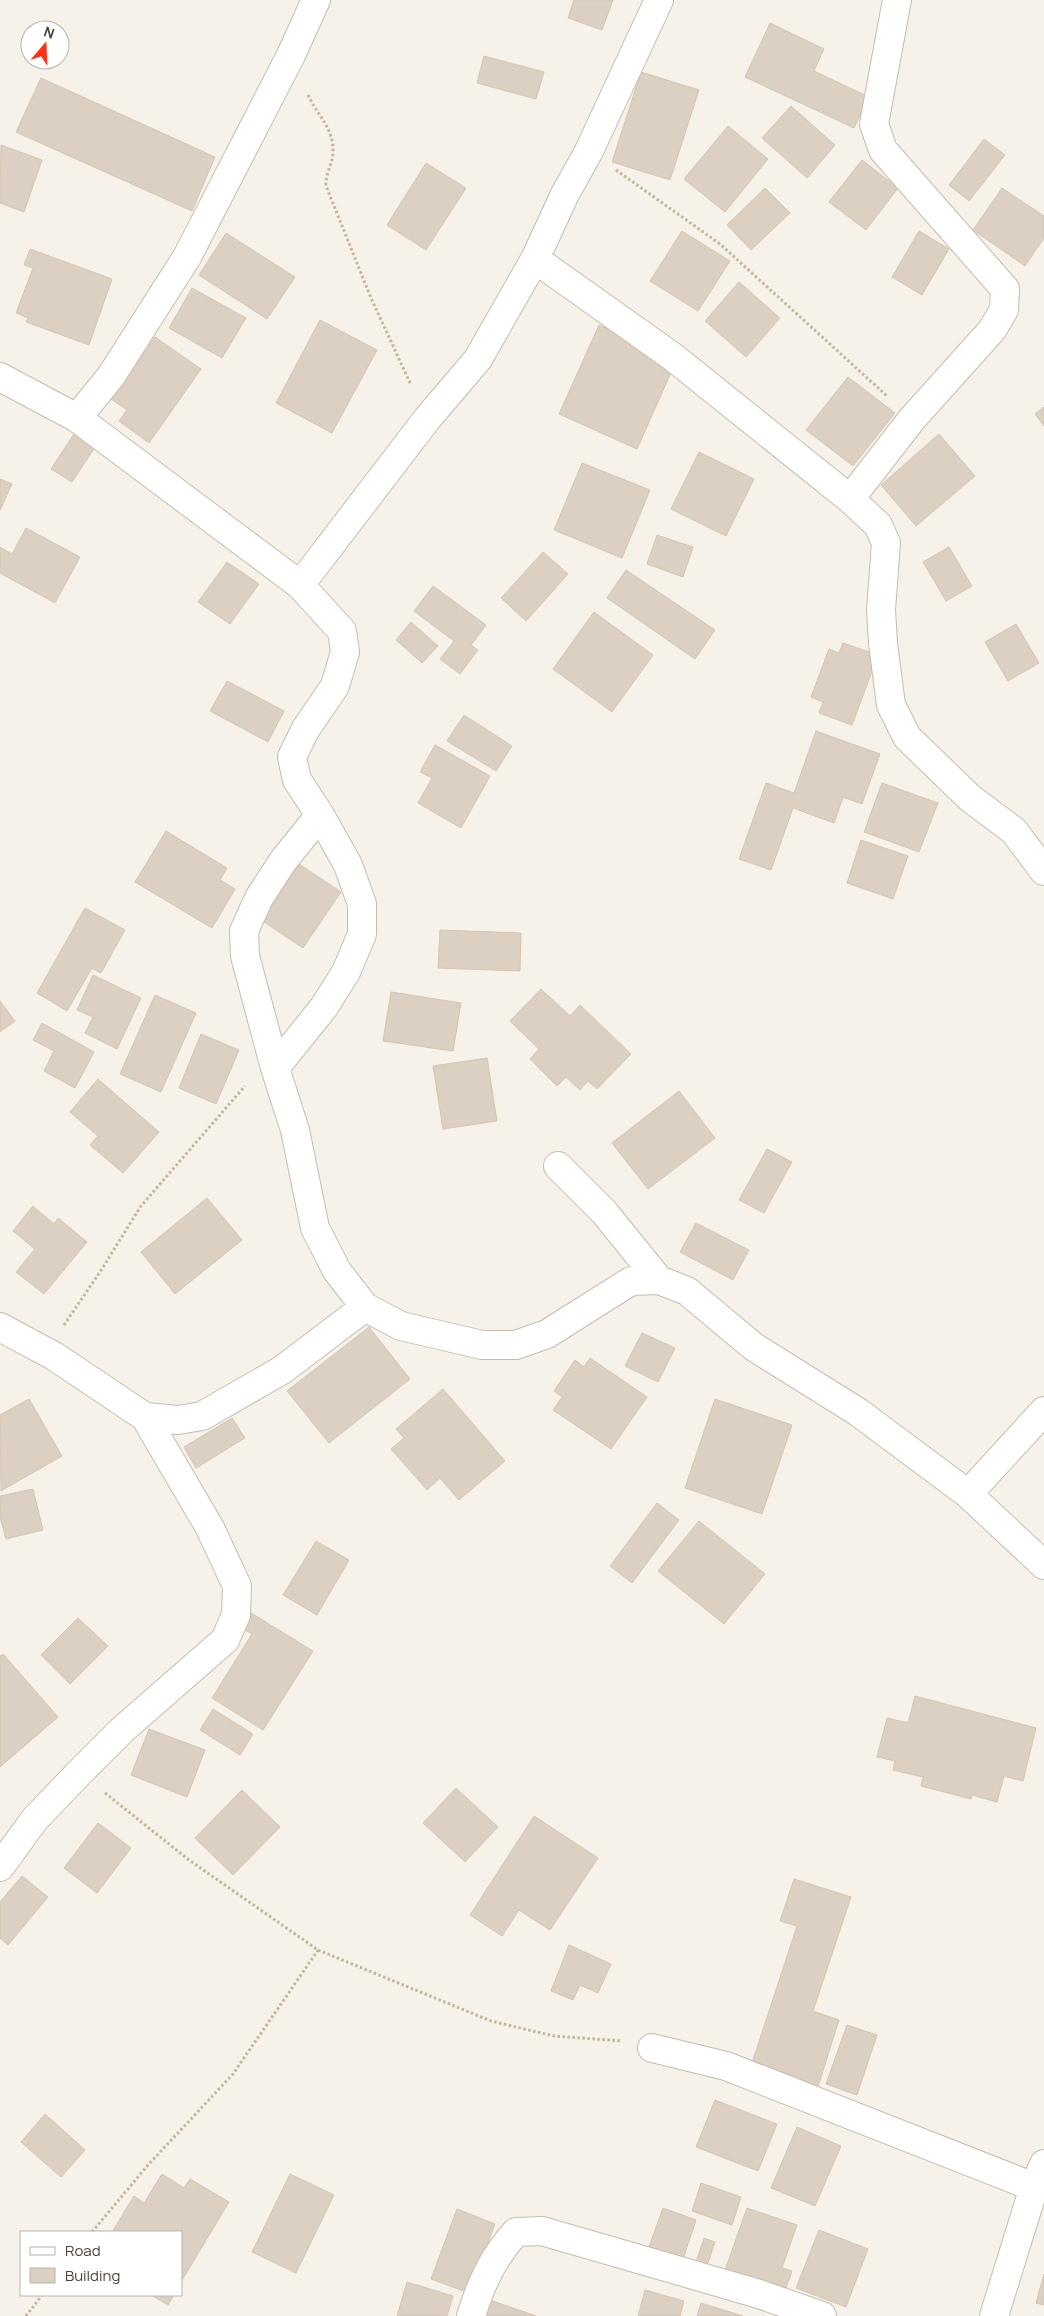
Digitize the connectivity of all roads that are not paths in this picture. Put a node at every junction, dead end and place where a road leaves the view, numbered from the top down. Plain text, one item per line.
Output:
1 (316, 0) edge
2 (659, 0) edge
3 (897, 0) edge
4 (535, 259) junction
5 (0, 377) edge
6 (78, 418) junction
7 (850, 499) junction
8 (300, 585) junction
9 (320, 814) junction
10 (1044, 871) edge
11 (274, 1062) junction
12 (558, 1166) dead end
13 (659, 1280) junction
14 (365, 1307) junction
15 (0, 1326) edge
16 (1044, 1411) edge
17 (145, 1417) junction
18 (968, 1494) junction
19 (1044, 1565) edge
20 (0, 1867) edge
21 (652, 2048) road end
22 (1039, 2176) edge
23 (470, 2316) edge
24 (822, 2316) edge
25 (994, 2316) edge

1 - 6 street
2 - 4 street
3 - 7 street
4 - 7 street
4 - 8 street
5 - 6 street
6 - 8 street
7 - 10 street
8 - 9 street
9 - 11 street
9 - 11 street
11 - 14 street
12 - 13 street
13 - 14 street
13 - 18 street
14 - 17 street
15 - 17 street
16 - 18 street
17 - 20 street
18 - 19 street
21 - 22 street
22 - 25 street
23 - 24 street

